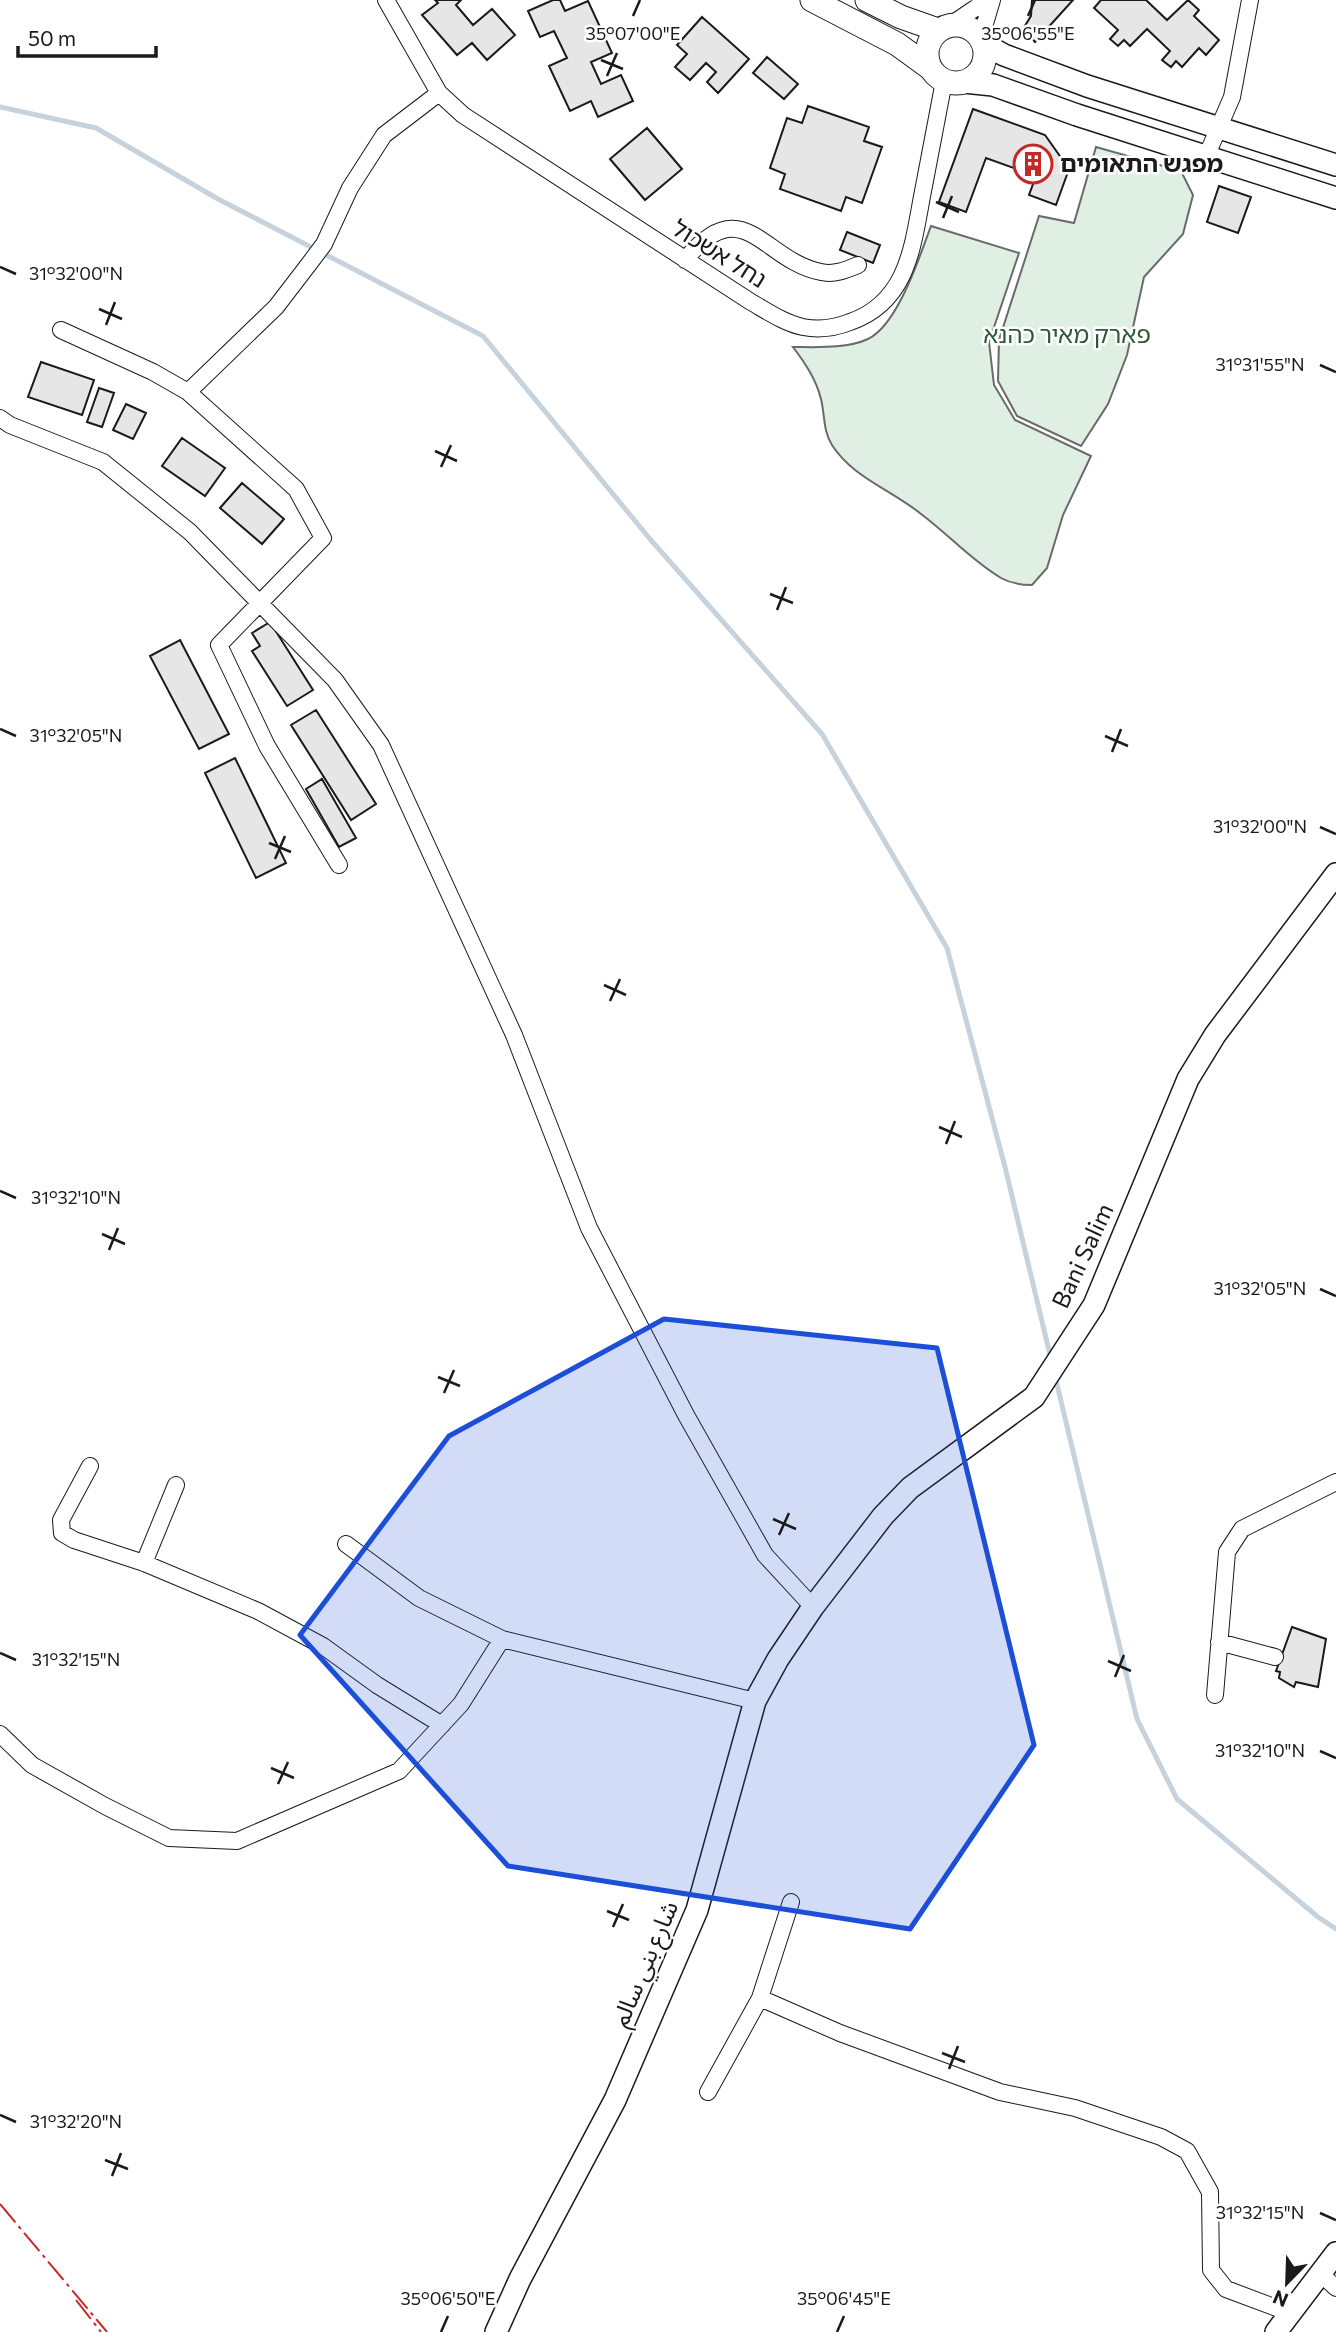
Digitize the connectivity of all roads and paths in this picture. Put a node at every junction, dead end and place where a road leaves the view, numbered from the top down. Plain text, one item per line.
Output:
1 (386, 0) edge
2 (812, 0) edge
3 (867, 0) edge
4 (983, 0) edge
5 (992, 0) edge
6 (1250, 0) edge
7 (945, 27) junction
8 (983, 41) junction
9 (946, 77) junction
10 (439, 93) junction
11 (1219, 128) junction
12 (1206, 157) junction
13 (1336, 165) edge
14 (1336, 198) edge
15 (685, 260) junction
16 (858, 265) dead end
17 (61, 330) dead end
18 (188, 392) junction
19 (3, 423) edge
20 (260, 604) junction
21 (339, 864) dead end
22 (1336, 874) edge
23 (90, 1466) dead end
24 (1336, 1482) edge
25 (176, 1485) dead end
26 (346, 1544) dead end
27 (144, 1563) junction
28 (813, 1607) junction
29 (502, 1639) junction
30 (1219, 1642) junction
31 (1275, 1657) dead end
32 (1215, 1695) dead end
33 (755, 1701) junction
34 (442, 1725) junction
35 (0, 1734) edge
36 (790, 1902) dead end
37 (760, 1998) junction
38 (708, 2092) dead end
39 (1336, 2253) edge
40 (1329, 2281) edge
41 (1290, 2314) junction
42 (496, 2332) edge
43 (1276, 2332) edge

1 - 10 street, נחל אשכול
2 - 9 main road
3 - 7 main road
4 - 7 street
5 - 8 street
6 - 11 street
7 - 8 main road
7 - 9 main road
8 - 9 main road
8 - 11 street
9 - 12 street
9 - 15 street, נחל אשכול
10 - 15 street, נחל אשכול
10 - 18 street
11 - 12 street
11 - 13 street
12 - 14 street
15 - 16 street
17 - 18 street
18 - 20 street
19 - 20 street
20 - 21 street
20 - 28 street
22 - 28 street, Bani Salim
23 - 27 street
24 - 30 street
25 - 27 street
26 - 29 street
27 - 34 street
28 - 33 street, شارع بني سالم
29 - 33 street
29 - 34 street
30 - 31 street
30 - 32 street
33 - 42 street, شارع بني سالم
34 - 35 street
36 - 37 street
37 - 38 street
37 - 41 street
39 - 40 street
40 - 41 street
41 - 43 street

